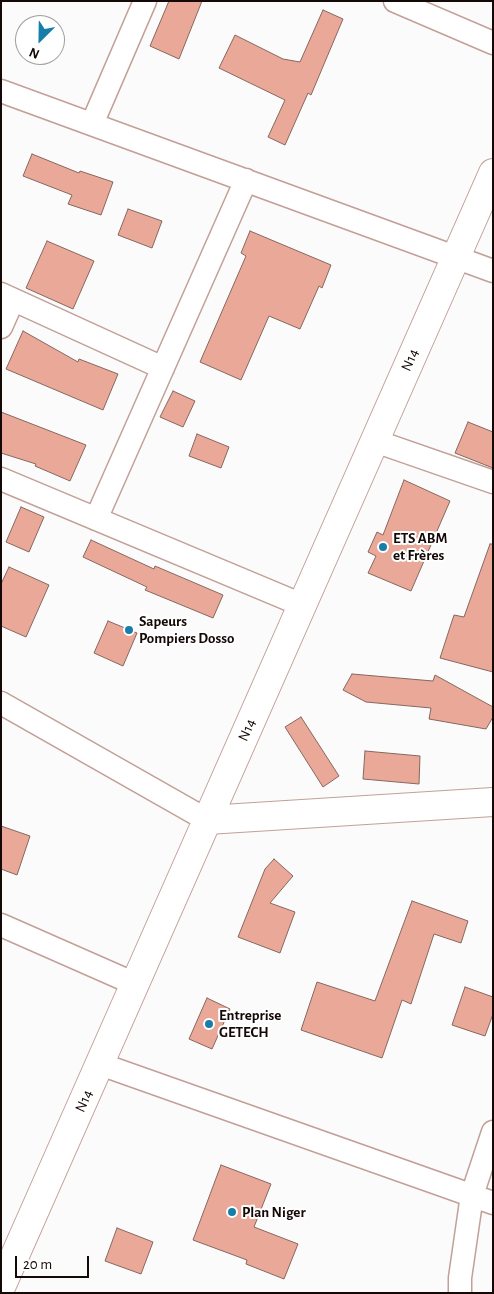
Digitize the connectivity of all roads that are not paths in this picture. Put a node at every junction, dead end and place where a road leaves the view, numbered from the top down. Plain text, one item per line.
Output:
1 (145, 1) edge
2 (395, 1) edge
3 (493, 43) edge
4 (1, 91) edge
5 (92, 124) junction
6 (493, 173) edge
7 (246, 180) junction
8 (456, 257) junction
9 (493, 271) edge
10 (7, 297) edge
11 (1, 327) edge
12 (163, 368) junction
13 (375, 441) junction
14 (1, 479) edge
15 (493, 482) edge
16 (96, 519) junction
17 (302, 605) junction
18 (1, 703) edge
19 (493, 802) edge
20 (207, 820) junction
21 (1, 925) edge
22 (135, 984) junction
23 (100, 1064) junction
24 (493, 1132) edge
25 (472, 1195) junction
26 (493, 1203) edge
27 (1, 1287) edge
28 (460, 1293) edge

1 - 5 street
2 - 3 street
4 - 5 street
5 - 7 street
6 - 8 main road, N14
7 - 8 street
7 - 12 street
8 - 9 street
8 - 13 main road, N14
10 - 11 street
10 - 12 street
12 - 16 street
13 - 15 street
13 - 17 main road, N14
14 - 16 street
16 - 17 street
17 - 20 main road, N14
18 - 20 street
19 - 20 main road
20 - 22 main road, N14
21 - 22 street
22 - 23 main road, N14
23 - 25 street
23 - 27 main road, N14
24 - 25 street
25 - 26 street
25 - 28 street

